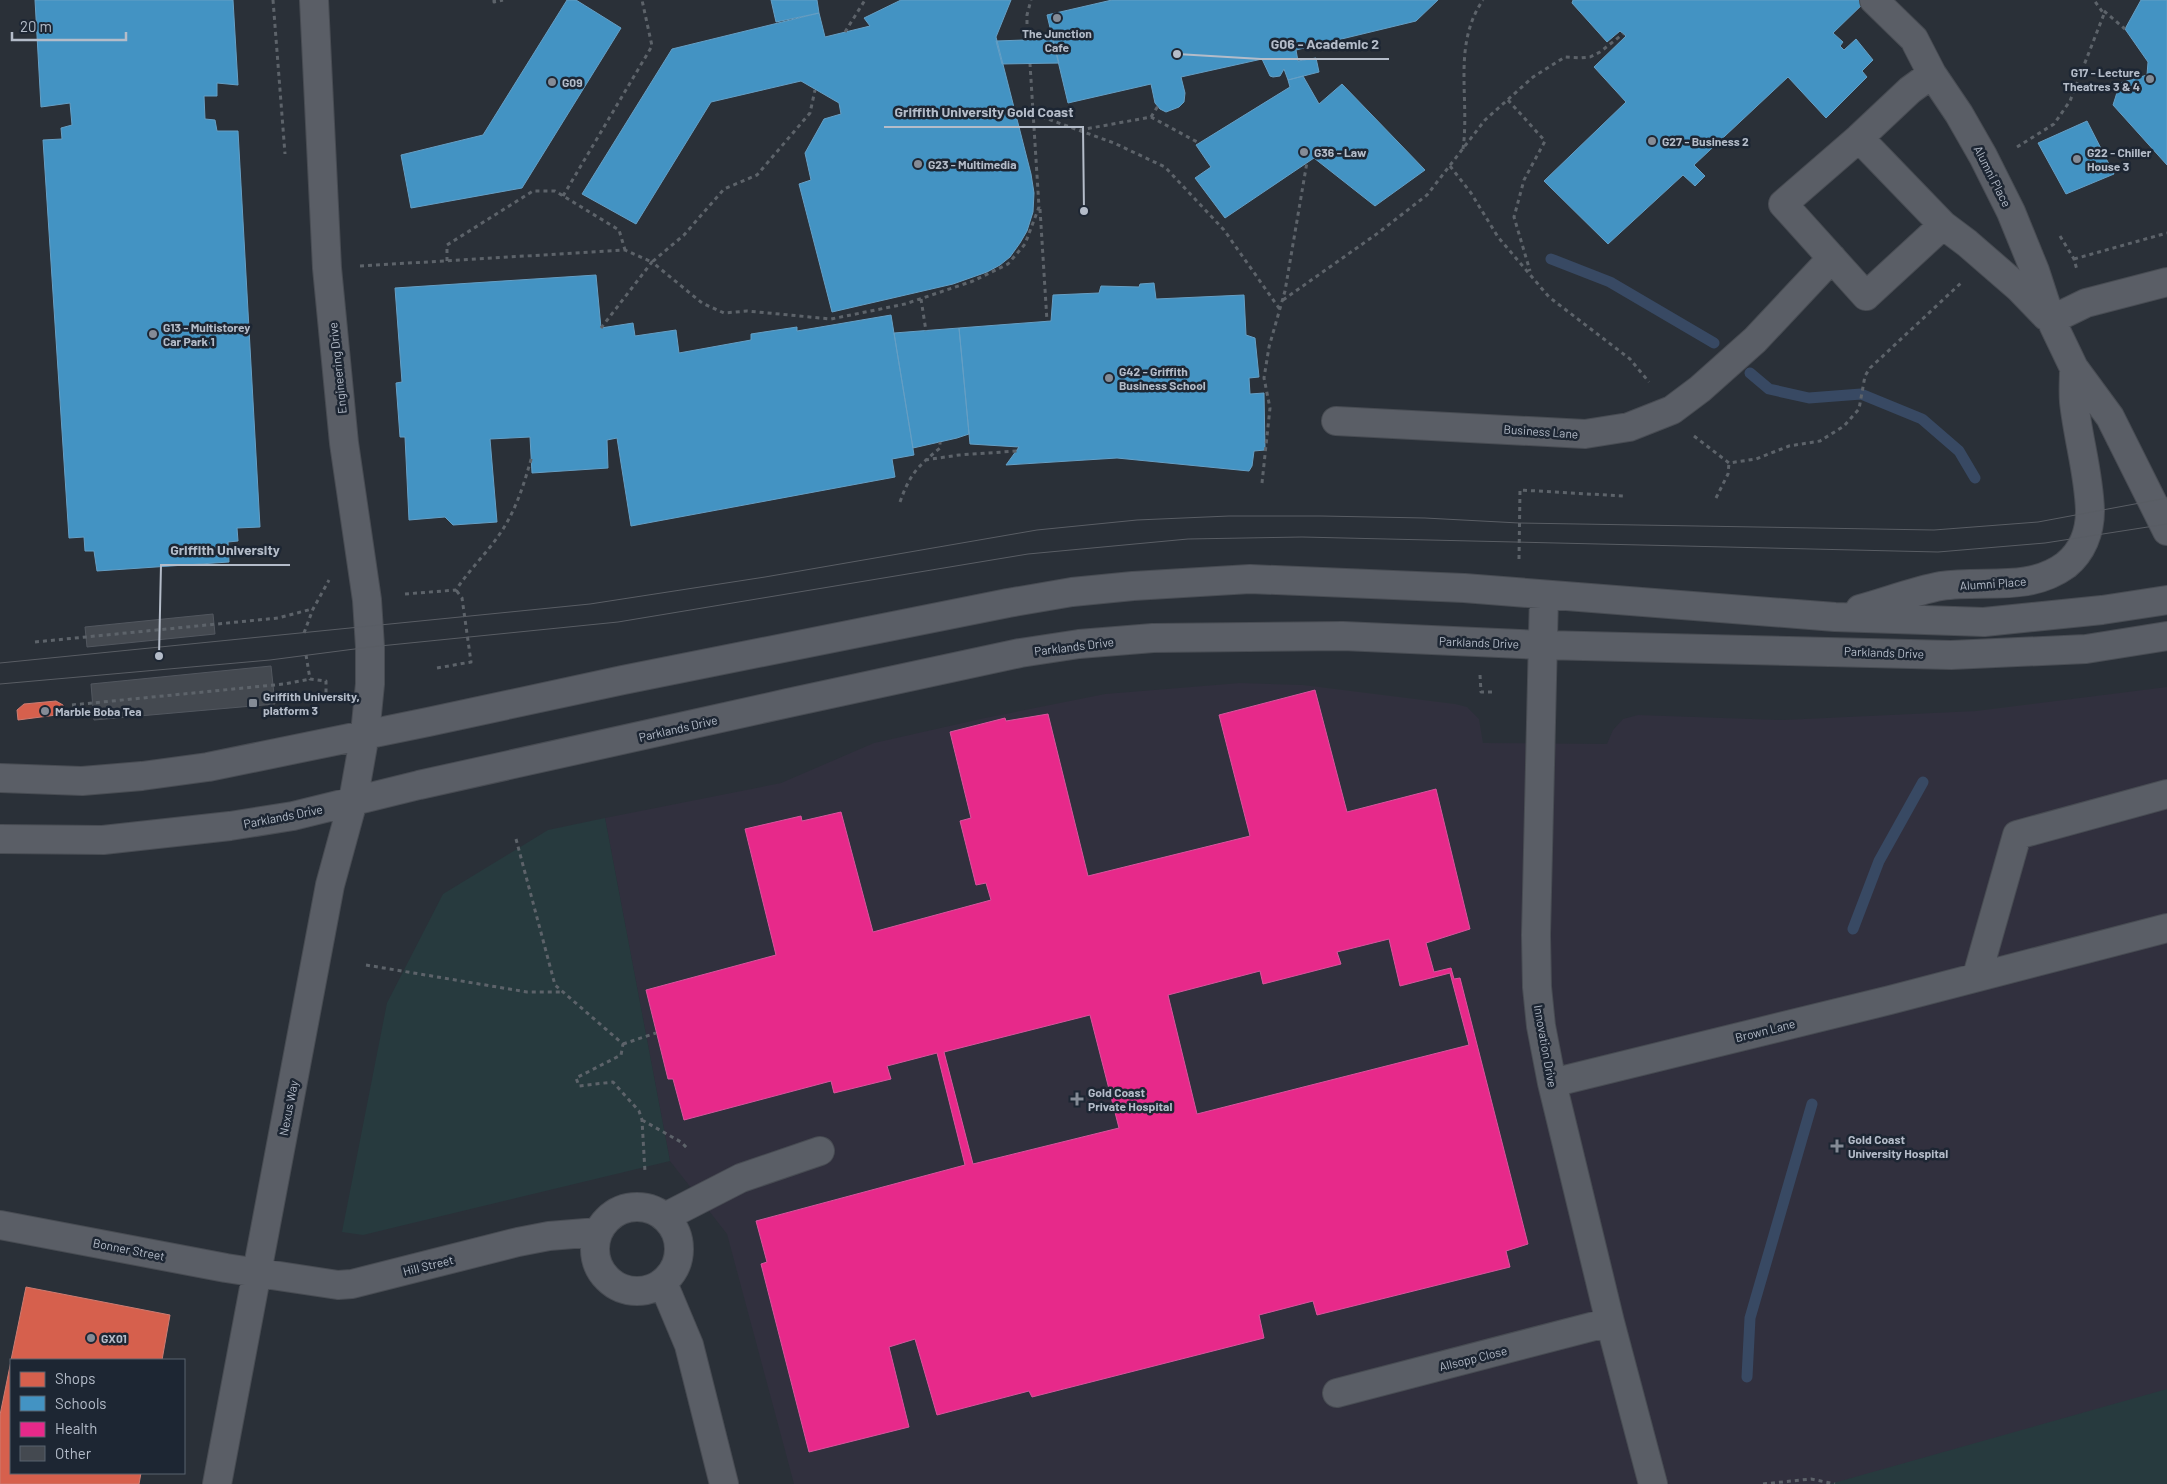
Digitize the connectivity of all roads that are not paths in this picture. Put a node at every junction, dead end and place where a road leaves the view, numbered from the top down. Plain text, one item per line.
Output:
1 (314, 0) edge
2 (1874, 0) edge
3 (1932, 74) junction
4 (1859, 138) junction
5 (1943, 225) junction
6 (1832, 258) junction
7 (2167, 282) edge
8 (2051, 320) junction
9 (2074, 368) junction
10 (1336, 421) dead end
11 (2167, 531) edge
12 (1544, 595) junction
13 (2167, 600) edge
14 (1834, 617) junction
15 (2167, 636) edge
16 (1543, 645) junction
17 (365, 734) junction
18 (0, 778) edge
19 (2167, 794) edge
20 (353, 801) junction
21 (0, 839) edge
22 (2167, 928) edge
23 (1976, 976) junction
24 (1552, 1083) junction
25 (820, 1151) dead end
26 (665, 1217) junction
27 (0, 1225) edge
28 (598, 1232) junction
29 (257, 1273) junction
30 (663, 1283) junction
31 (1610, 1322) junction
32 (1337, 1393) dead end
33 (218, 1484) edge
34 (724, 1484) edge
35 (1653, 1484) edge

1 - 17 street, Engineering Drive
2 - 3 street, Alumni Place
3 - 4 street
3 - 8 street, Alumni Place
4 - 5 street
4 - 6 street
5 - 6 street
5 - 8 street
6 - 10 street, Business Lane
7 - 8 street
8 - 9 street, Alumni Place
9 - 11 street, Alumni Place
9 - 14 street, Alumni Place
12 - 14 street
12 - 16 street, Innovation Drive
12 - 17 street
13 - 14 street
15 - 16 street, Parklands Drive
16 - 20 street, Parklands Drive
16 - 24 street, Innovation Drive
17 - 18 street
17 - 20 street, Nexus Way
19 - 23 street
20 - 21 street, Parklands Drive
20 - 29 street, Nexus Way
22 - 23 street, Brown Lane
23 - 24 street, Brown Lane
24 - 31 street, Innovation Drive
25 - 26 street
26 - 28 street
26 - 30 street
27 - 29 street, Bonner Street
28 - 29 street, Hill Street
28 - 30 street
29 - 33 street, Nexus Way
30 - 34 street
31 - 32 street, Allsopp Close
31 - 35 street, Innovation Drive

